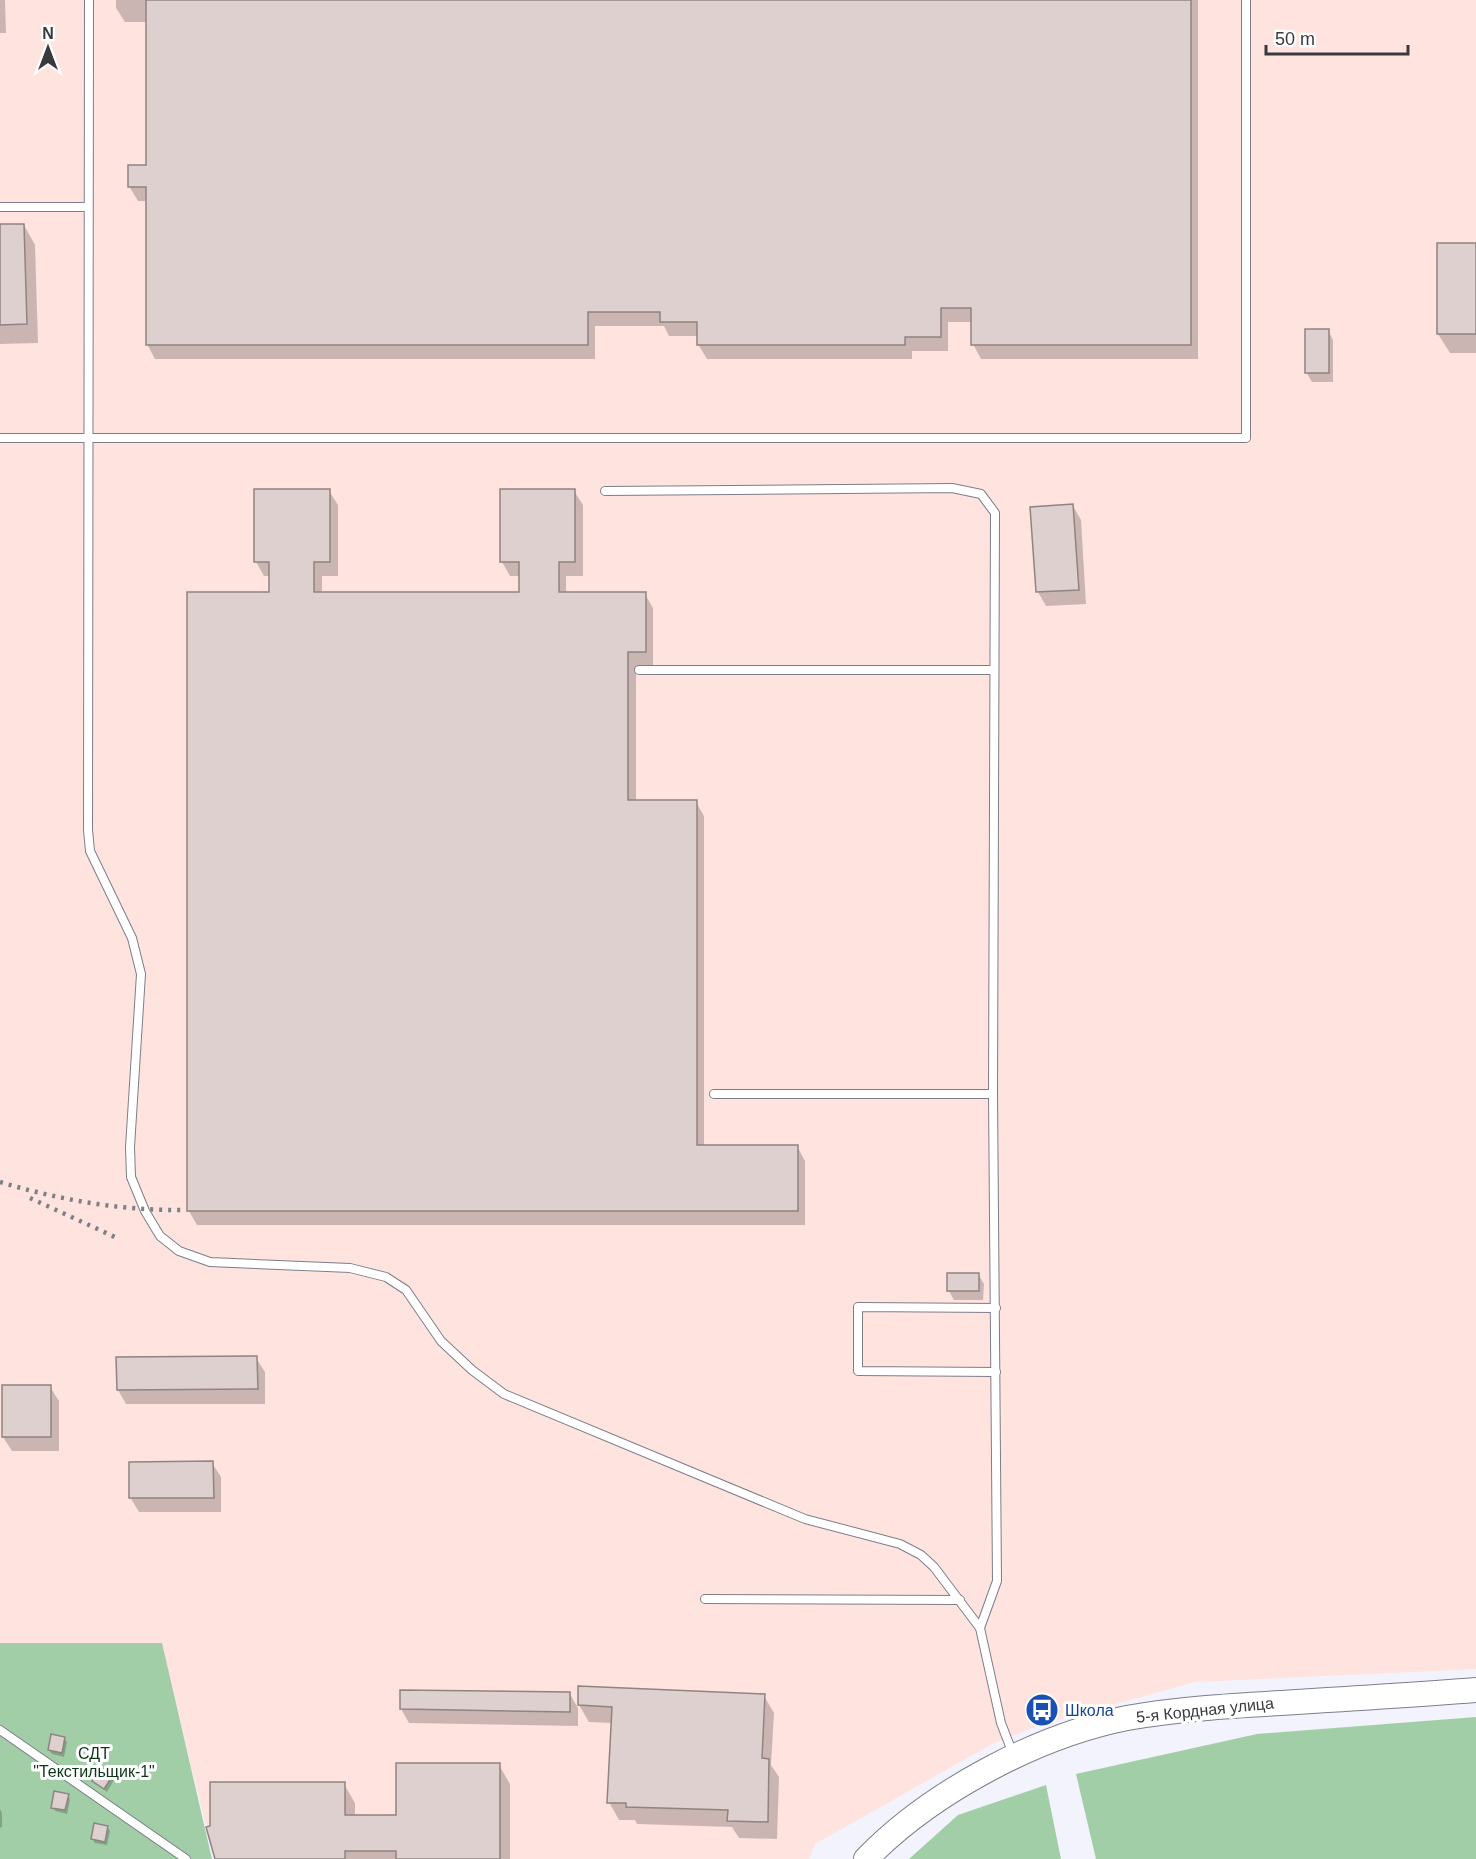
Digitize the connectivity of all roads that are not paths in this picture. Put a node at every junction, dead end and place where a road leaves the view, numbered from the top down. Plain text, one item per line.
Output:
1 (89, 0) edge
2 (1246, 0) edge
3 (0, 207) edge
4 (88, 207) junction
5 (0, 438) edge
6 (88, 438) junction
7 (605, 491) dead end
8 (639, 670) dead end
9 (994, 670) junction
10 (714, 1095) dead end
11 (993, 1095) junction
12 (996, 1308) junction
13 (996, 1372) junction
14 (705, 1599) dead end
15 (960, 1600) junction
16 (980, 1628) junction
17 (1476, 1690) edge
18 (0, 1730) edge
19 (1014, 1757) junction
20 (186, 1859) edge
21 (866, 1859) edge

1 - 4 lane
2 - 6 lane
3 - 4 lane
4 - 6 lane
5 - 6 lane
6 - 15 lane
7 - 9 lane
8 - 9 lane
9 - 11 lane
10 - 11 lane
11 - 12 lane
12 - 13 lane
12 - 13 lane
13 - 16 lane
14 - 15 lane
15 - 16 lane
16 - 19 lane
17 - 19 main road, 5-я Кордная улица
18 - 20 lane
19 - 21 main road, 5-я Кордная улица

